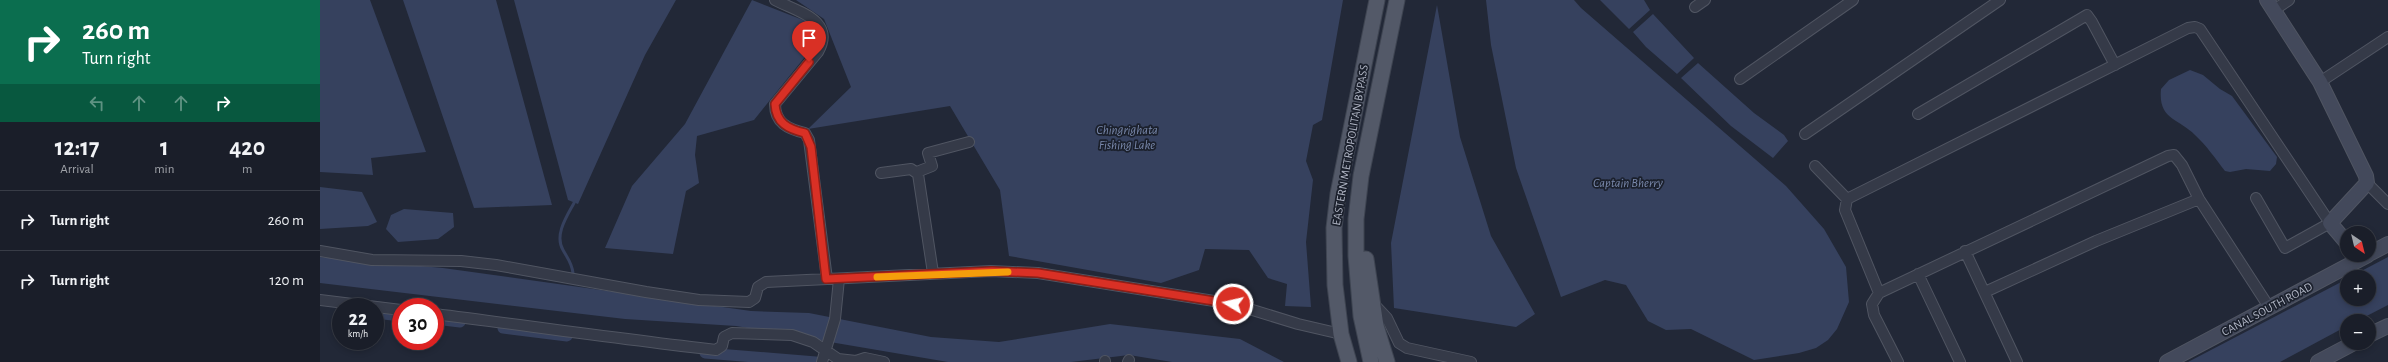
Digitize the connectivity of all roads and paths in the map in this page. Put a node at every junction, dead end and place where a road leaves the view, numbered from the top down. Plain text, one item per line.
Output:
1 (775, 0) edge
2 (1377, 0) edge
3 (1397, 0) edge
4 (1706, 0) edge
5 (1853, 0) edge
6 (2000, 0) edge
7 (2289, 0) edge
8 (2271, 5) edge
9 (1695, 8) dead end
10 (2388, 37) edge
11 (2114, 65) junction
12 (1740, 79) dead end
13 (2320, 82) junction
14 (1918, 114) dead end
15 (1805, 134) dead end
16 (969, 142) dead end
17 (1815, 166) dead end
18 (917, 172) junction
19 (881, 173) dead end
20 (2367, 183) junction
21 (1358, 197) junction
22 (2256, 198) dead end
23 (1847, 199) junction
24 (2199, 200) junction
25 (2388, 204) edge
26 (2330, 223) junction
27 (2340, 235) edge
28 (2388, 244) edge
29 (2376, 250) edge
30 (320, 251) edge
31 (1965, 251) junction
32 (2353, 262) edge
33 (934, 273) junction
34 (1918, 274) junction
35 (826, 279) junction
36 (839, 279) junction
37 (1985, 292) junction
38 (1879, 293) junction
39 (320, 300) edge
40 (1372, 302) junction
41 (2269, 307) junction
42 (392, 309) edge
43 (444, 315) edge
44 (2388, 326) edge
45 (1370, 328) junction
46 (2376, 332) edge
47 (1342, 338) junction
48 (2341, 350) edge
49 (825, 353) edge
50 (884, 362) edge
51 (1349, 362) edge
52 (1371, 362) edge
53 (1387, 362) edge
54 (1471, 362) edge
55 (1898, 362) edge
56 (1960, 362) edge
57 (2017, 362) edge
58 (2167, 362) edge
59 (2318, 362) edge

1 - 35 street
2 - 47 main road, EASTERN METROPOLITAN BYPASS
3 - 21 main road, EASTERN METROPOLITAN BYPASS
4 - 9 street
5 - 12 street
6 - 15 street
7 - 8 street
8 - 13 street
10 - 13 street
11 - 14 street
11 - 23 street
11 - 26 street
13 - 20 street
16 - 18 street
17 - 23 street
18 - 19 street
18 - 33 street
20 - 25 street
20 - 26 street
21 - 40 main road, EASTERN METROPOLITAN BYPASS
21 - 45 main road, EASTERN METROPOLITAN BYPASS
22 - 26 street
23 - 38 street
24 - 31 street
24 - 37 street
24 - 41 street
26 - 27 street
28 - 29 street, CANAL SOUTH ROAD
30 - 35 street
31 - 34 street
31 - 37 street
32 - 41 street, CANAL SOUTH ROAD
33 - 36 street
33 - 47 street
34 - 38 street
34 - 56 street
35 - 36 street
36 - 49 street
37 - 57 street
38 - 55 street
39 - 42 street
40 - 45 main road, EASTERN METROPOLITAN BYPASS
40 - 54 street
41 - 58 street, CANAL SOUTH ROAD
43 - 49 street
44 - 46 street
45 - 52 main road, EASTERN METROPOLITAN BYPASS
45 - 53 main road
47 - 51 main road, EASTERN METROPOLITAN BYPASS
48 - 59 street
49 - 50 street

